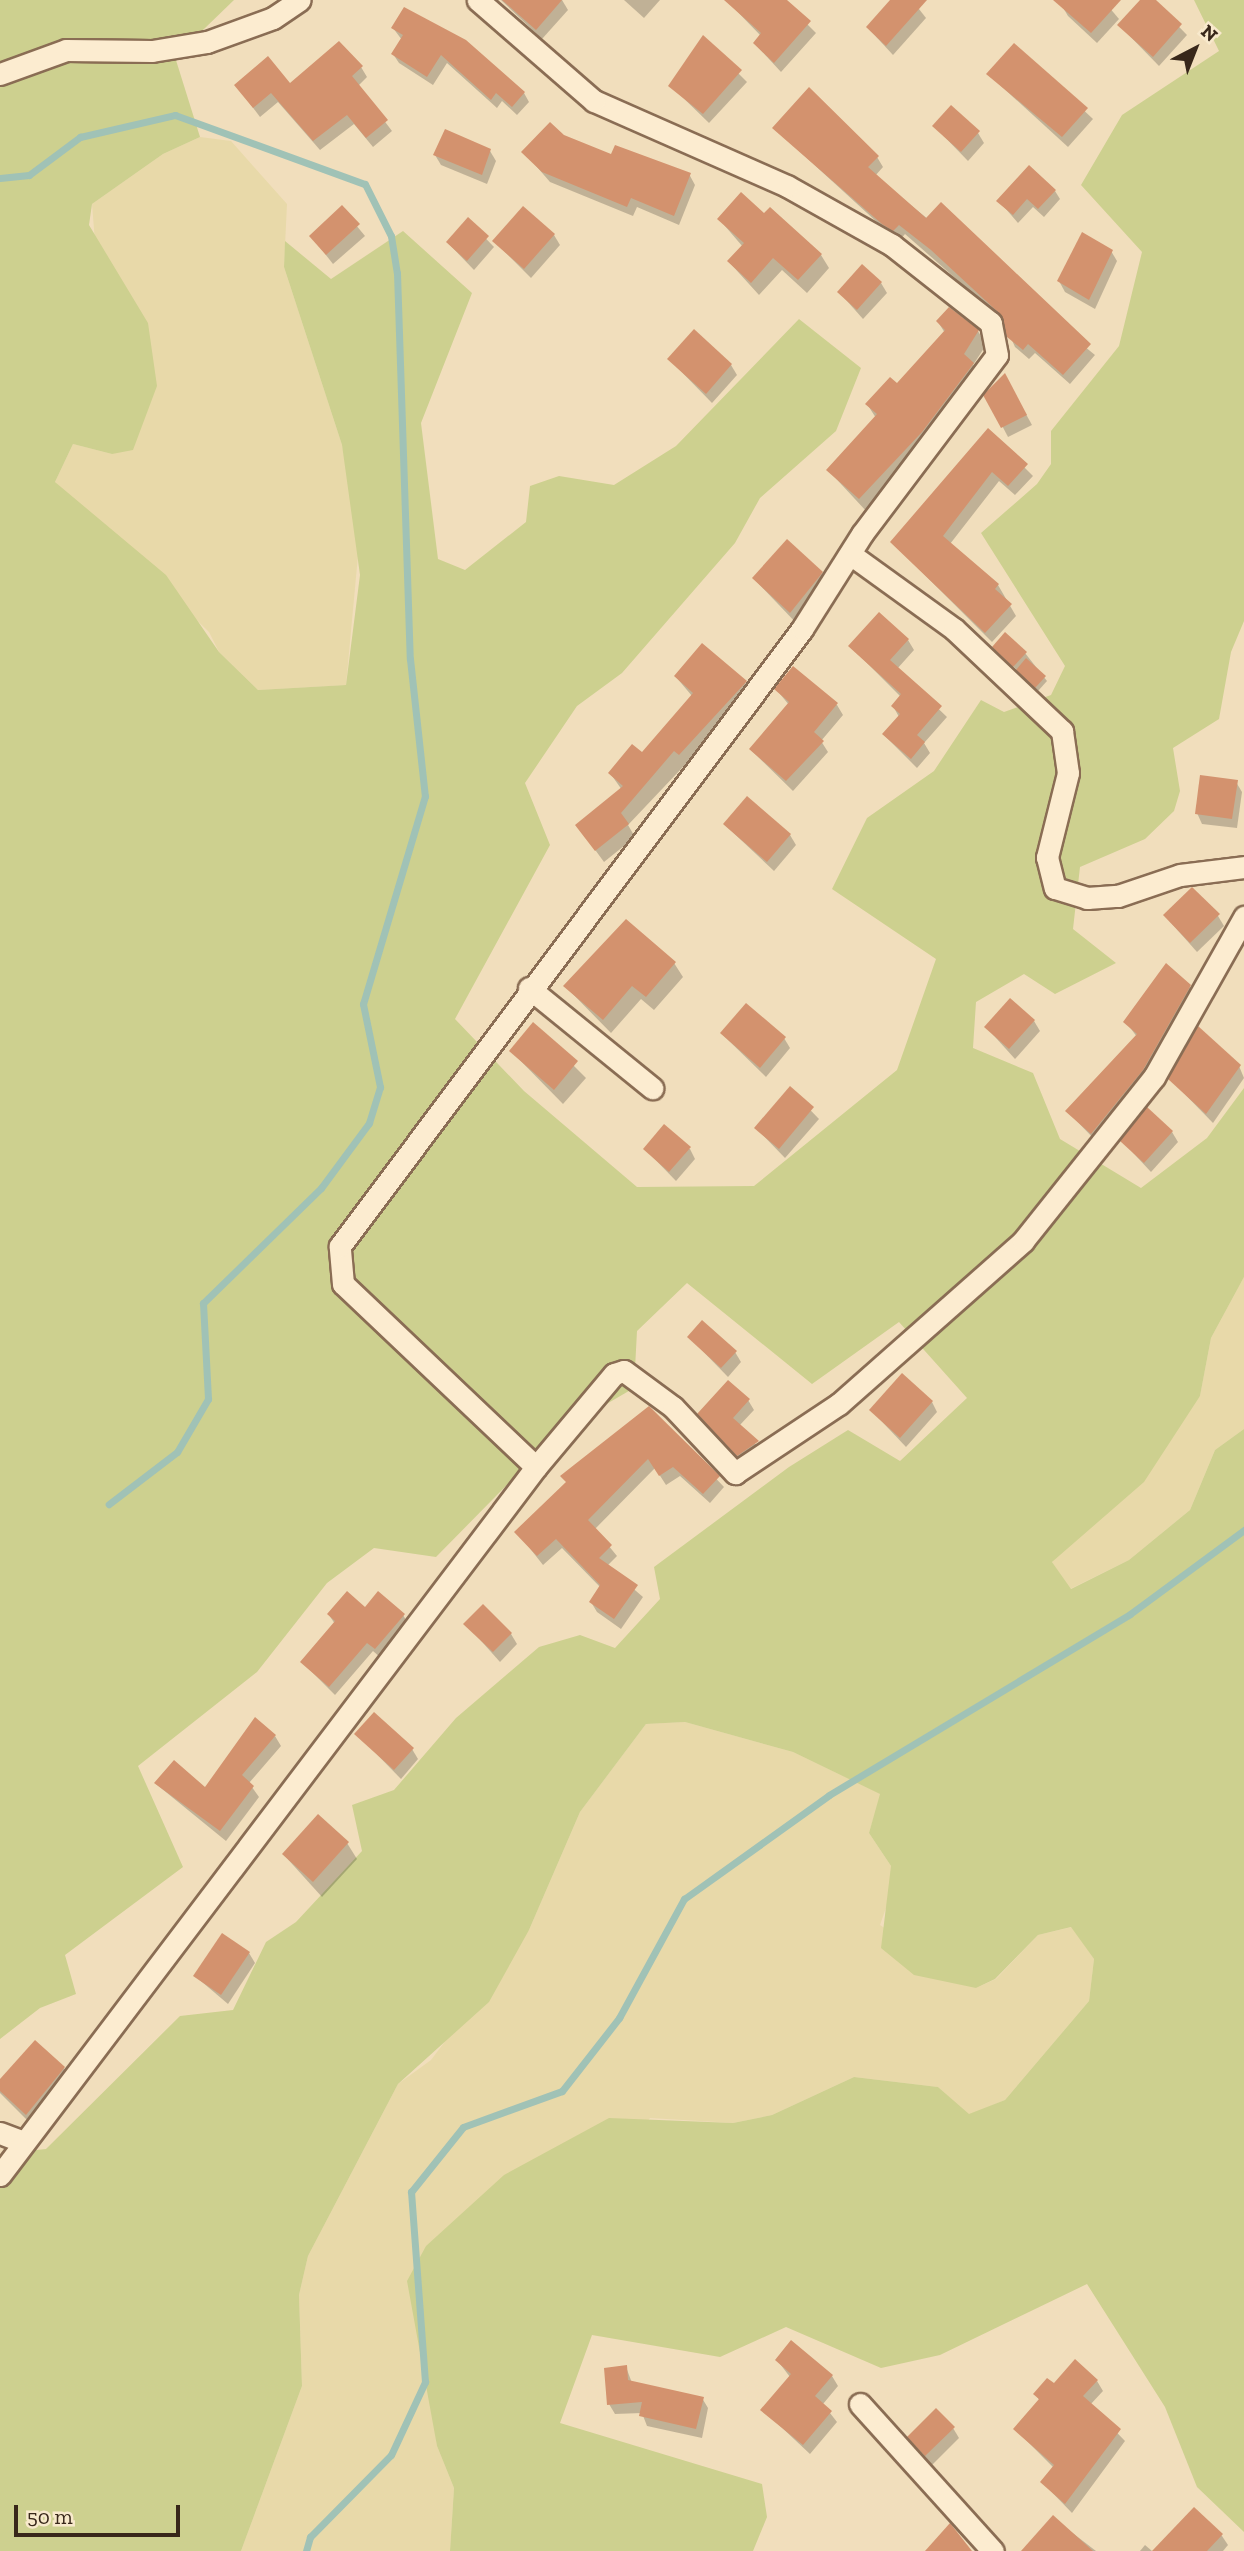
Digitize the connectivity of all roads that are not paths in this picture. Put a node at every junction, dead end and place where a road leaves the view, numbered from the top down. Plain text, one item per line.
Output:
1 (300, 0) edge
2 (478, 0) edge
3 (0, 74) edge
4 (850, 554) junction
5 (1244, 867) edge
6 (1244, 917) edge
7 (528, 988) junction
8 (652, 1088) dead end
9 (536, 1467) junction
10 (0, 2133) edge
11 (21, 2141) junction
12 (0, 2175) edge
13 (860, 2404) dead end
14 (993, 2551) edge

1 - 3 street
2 - 4 street
4 - 5 street
4 - 7 street
6 - 9 street
7 - 8 street
7 - 9 street
9 - 11 street
10 - 11 street
11 - 12 street
13 - 14 street

